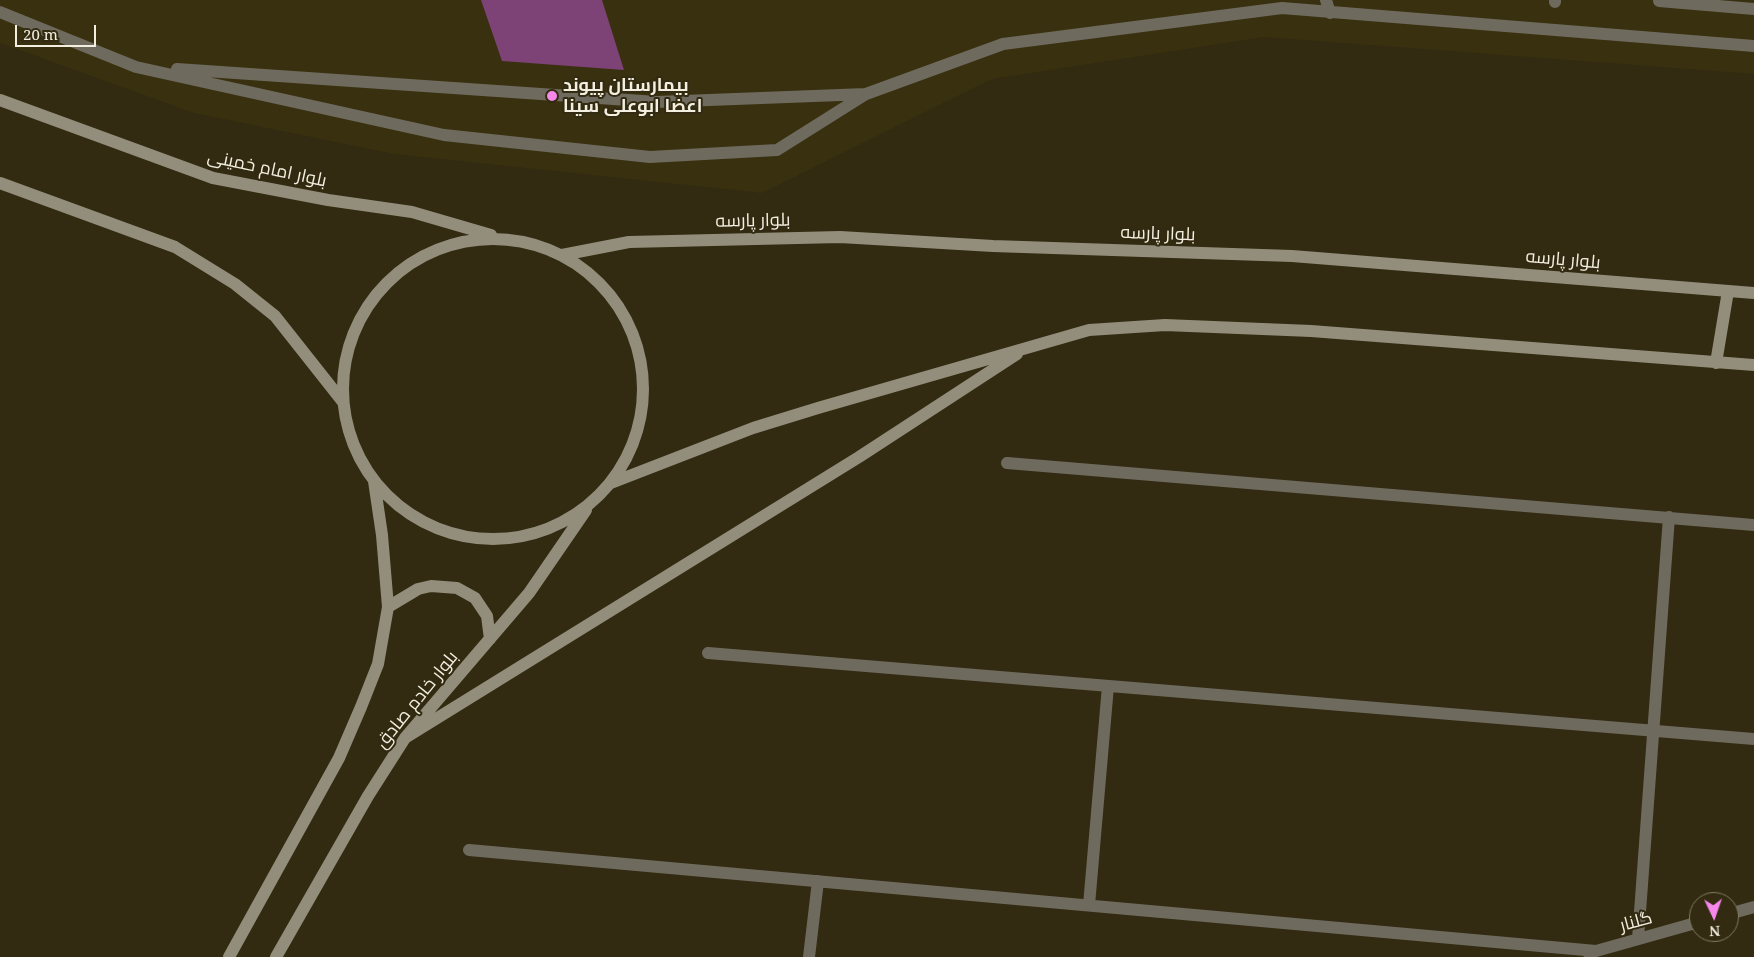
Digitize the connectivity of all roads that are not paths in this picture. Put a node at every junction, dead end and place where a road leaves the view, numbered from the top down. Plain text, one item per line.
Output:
1 (1326, 0) edge
2 (1659, 0) edge
3 (1754, 9) edge
4 (0, 12) edge
5 (1330, 13) junction
6 (1754, 46) edge
7 (136, 67) junction
8 (866, 94) junction
9 (0, 100) edge
10 (0, 183) edge
11 (506, 239) junction
12 (562, 255) junction
13 (1728, 291) junction
14 (1754, 292) edge
15 (1028, 347) junction
16 (1716, 363) junction
17 (1754, 365) edge
18 (343, 402) junction
19 (1007, 463) dead end
20 (374, 482) junction
21 (611, 483) junction
22 (590, 505) junction
23 (1669, 517) junction
24 (1754, 525) edge
25 (388, 607) junction
26 (490, 639) junction
27 (708, 653) dead end
28 (1108, 686) junction
29 (1652, 731) junction
30 (405, 738) junction
31 (1754, 739) edge
32 (469, 850) dead end
33 (818, 881) junction
34 (1089, 905) junction
35 (1754, 907) edge
36 (1739, 911) edge
37 (1689, 925) edge
38 (1638, 939) junction
39 (1596, 951) junction
40 (229, 957) edge
41 (276, 957) edge
42 (809, 957) edge
43 (1583, 957) edge

1 - 5 street
2 - 3 street
4 - 7 street
5 - 6 street
5 - 8 street
7 - 8 street
7 - 8 street
9 - 11 main road, بلوار امام خمینی
10 - 18 main road
11 - 12 main road
11 - 18 main road
12 - 13 main road, بلوار پارسه
12 - 21 main road
13 - 14 main road, بلوار پارسه
13 - 16 main road
15 - 16 main road
15 - 21 main road
15 - 30 main road
16 - 17 main road
18 - 20 main road
19 - 23 street
20 - 22 main road
20 - 25 main road, بلوار خادم صادق
21 - 22 main road
22 - 26 main road, بلوار خادم صادق
23 - 24 street
23 - 29 street
25 - 26 main road
25 - 40 main road, بلوار خادم صادق
26 - 30 main road, بلوار خادم صادق
27 - 28 street
28 - 29 street
28 - 34 street
29 - 31 street
29 - 38 street
30 - 41 main road, بلوار خادم صادق
32 - 33 street
33 - 34 street
33 - 42 street
34 - 39 street
35 - 36 street
37 - 38 street, گلنار
38 - 39 street, گلنار
39 - 43 street, گلنار

